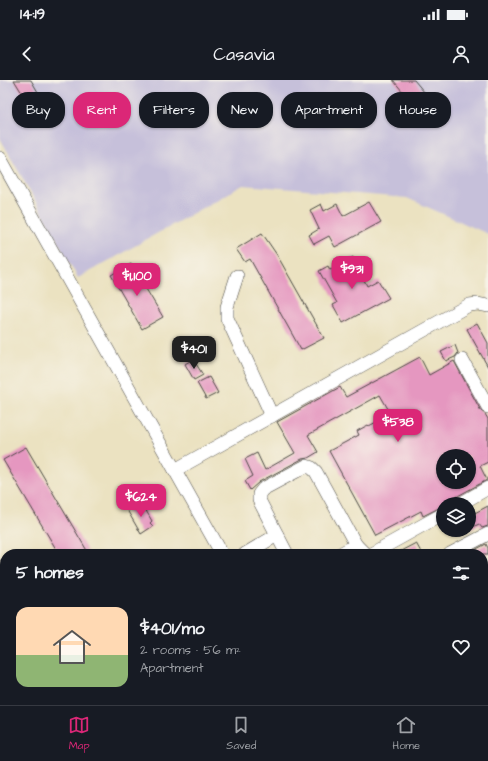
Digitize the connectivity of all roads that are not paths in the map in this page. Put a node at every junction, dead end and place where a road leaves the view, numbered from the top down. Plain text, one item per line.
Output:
1 (0, 158) edge
2 (237, 276) dead end
3 (488, 306) edge
4 (462, 360) dead end
5 (488, 407) edge
6 (272, 416) junction
7 (175, 470) junction
8 (488, 488) edge
9 (472, 497) edge
10 (436, 518) edge
11 (488, 534) edge
12 (277, 535) junction
13 (356, 545) junction
14 (219, 549) edge
15 (253, 549) edge
16 (285, 549) edge
17 (349, 549) edge
18 (360, 549) edge
19 (380, 549) edge
20 (460, 549) edge

1 - 7 lane
2 - 6 lane
3 - 6 lane
4 - 5 lane
6 - 7 lane
7 - 14 lane
8 - 9 lane
10 - 19 lane
11 - 20 lane
12 - 13 lane
12 - 15 lane
12 - 16 lane
13 - 17 lane
13 - 18 lane

